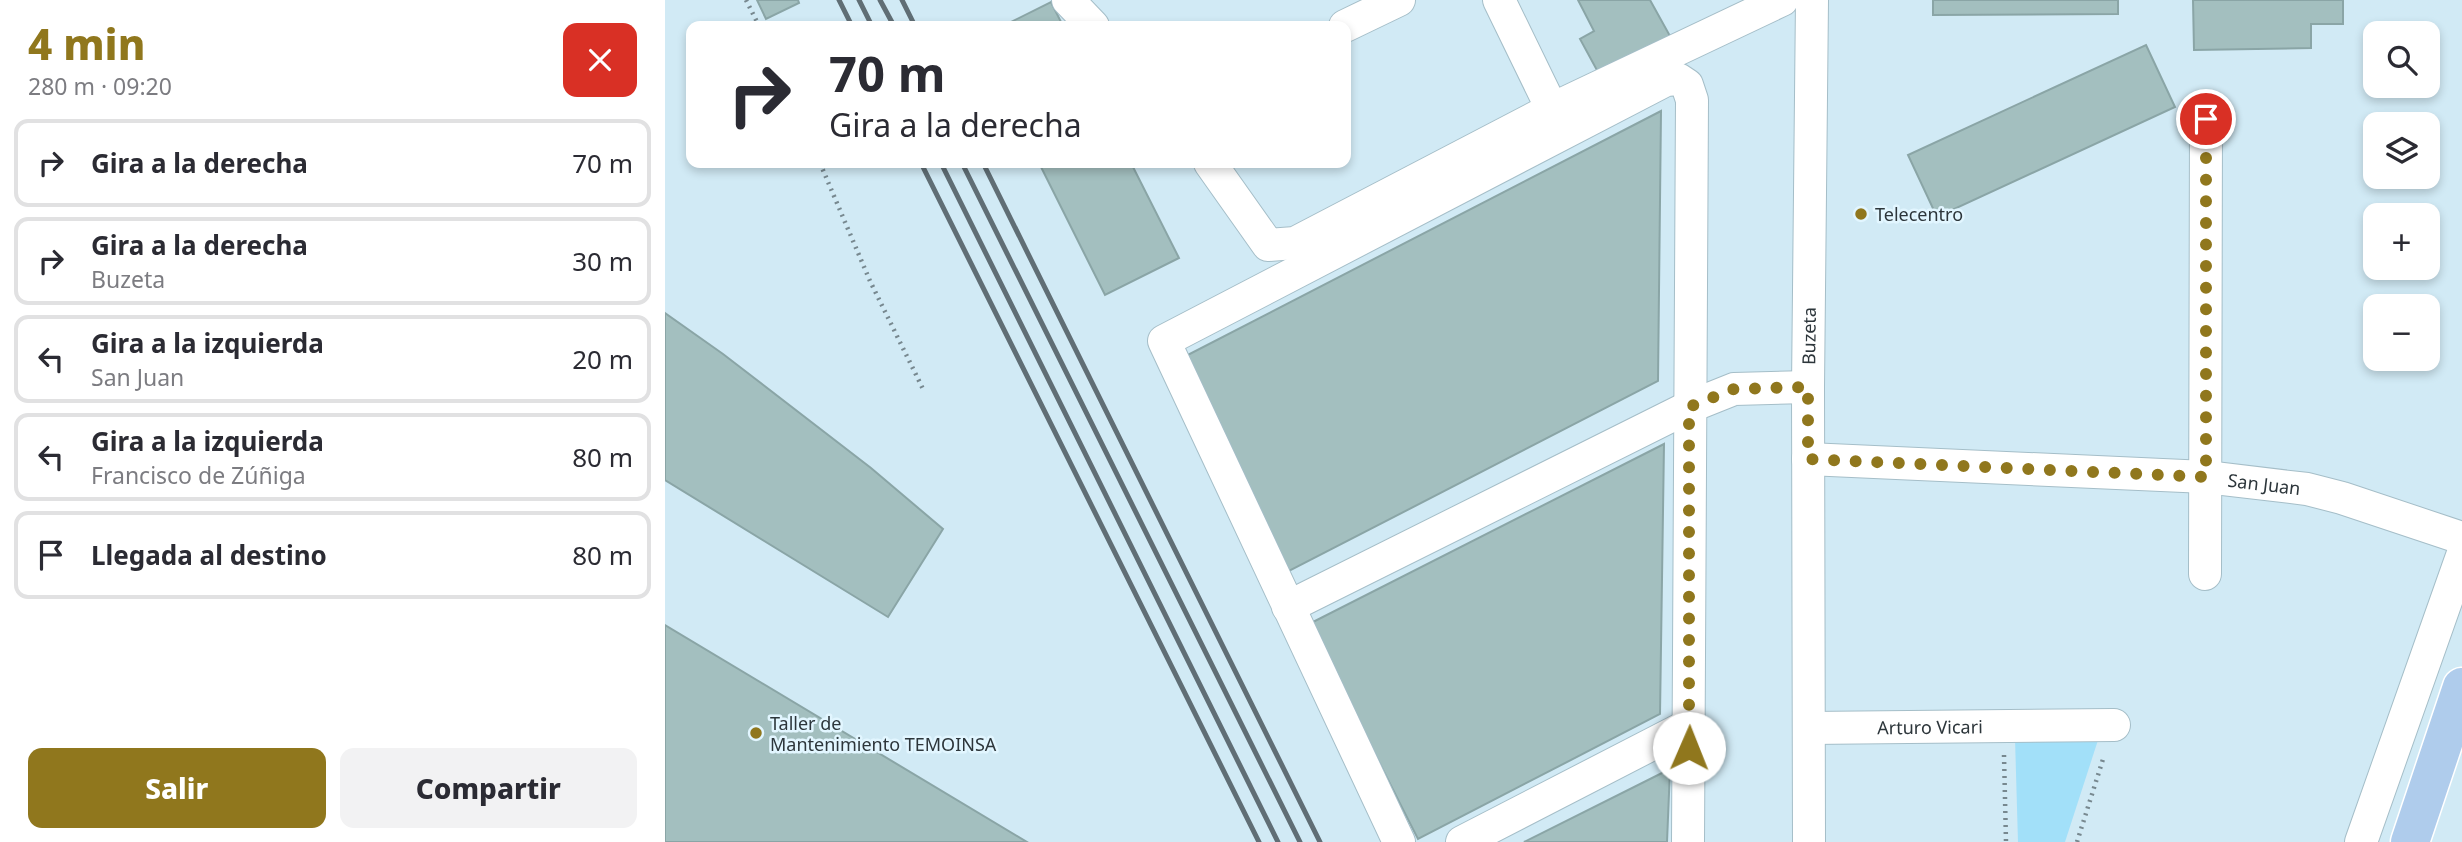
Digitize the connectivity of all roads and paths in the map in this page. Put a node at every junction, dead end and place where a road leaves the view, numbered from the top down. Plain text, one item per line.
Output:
1 (746, 0) edge
2 (1068, 0) edge
3 (1399, 0) edge
4 (1499, 0) edge
5 (1782, 0) edge
6 (1812, 0) edge
7 (756, 21) edge
8 (1088, 21) edge
9 (1351, 23) edge
10 (1552, 109) junction
11 (2206, 119) dead end
12 (822, 168) edge
13 (1214, 168) edge
14 (1808, 387) junction
15 (923, 389) dead end
16 (1689, 407) junction
17 (1808, 459) junction
18 (2206, 477) junction
19 (2462, 538) edge
20 (2462, 556) edge
21 (2205, 574) dead end
22 (1288, 607) junction
23 (2462, 687) edge
24 (1689, 725) junction
25 (2114, 725) joint
26 (2004, 726) junction
27 (1809, 729) junction
28 (1399, 842) edge
29 (1462, 842) edge
30 (1688, 842) edge
31 (1809, 842) edge
32 (2006, 842) edge
33 (2077, 842) edge
34 (2361, 842) edge
35 (2410, 842) edge

1 - 7 path
2 - 8 street
3 - 9 street
4 - 10 street
5 - 10 street
6 - 14 street, Buzeta
10 - 13 street
11 - 18 street
12 - 15 path
14 - 16 street
14 - 17 street, Buzeta
16 - 22 street
16 - 22 street
16 - 24 street
17 - 18 street, San Juan
17 - 27 street, Buzeta
18 - 19 street, San Juan
18 - 21 street
20 - 34 street
22 - 28 street
23 - 35 main road
24 - 29 street
24 - 30 street
25 - 26 street, Arturo Vicari
25 - 33 path
26 - 27 street, Arturo Vicari
26 - 32 path, Arturo Vicari
27 - 31 street, Buzeta

